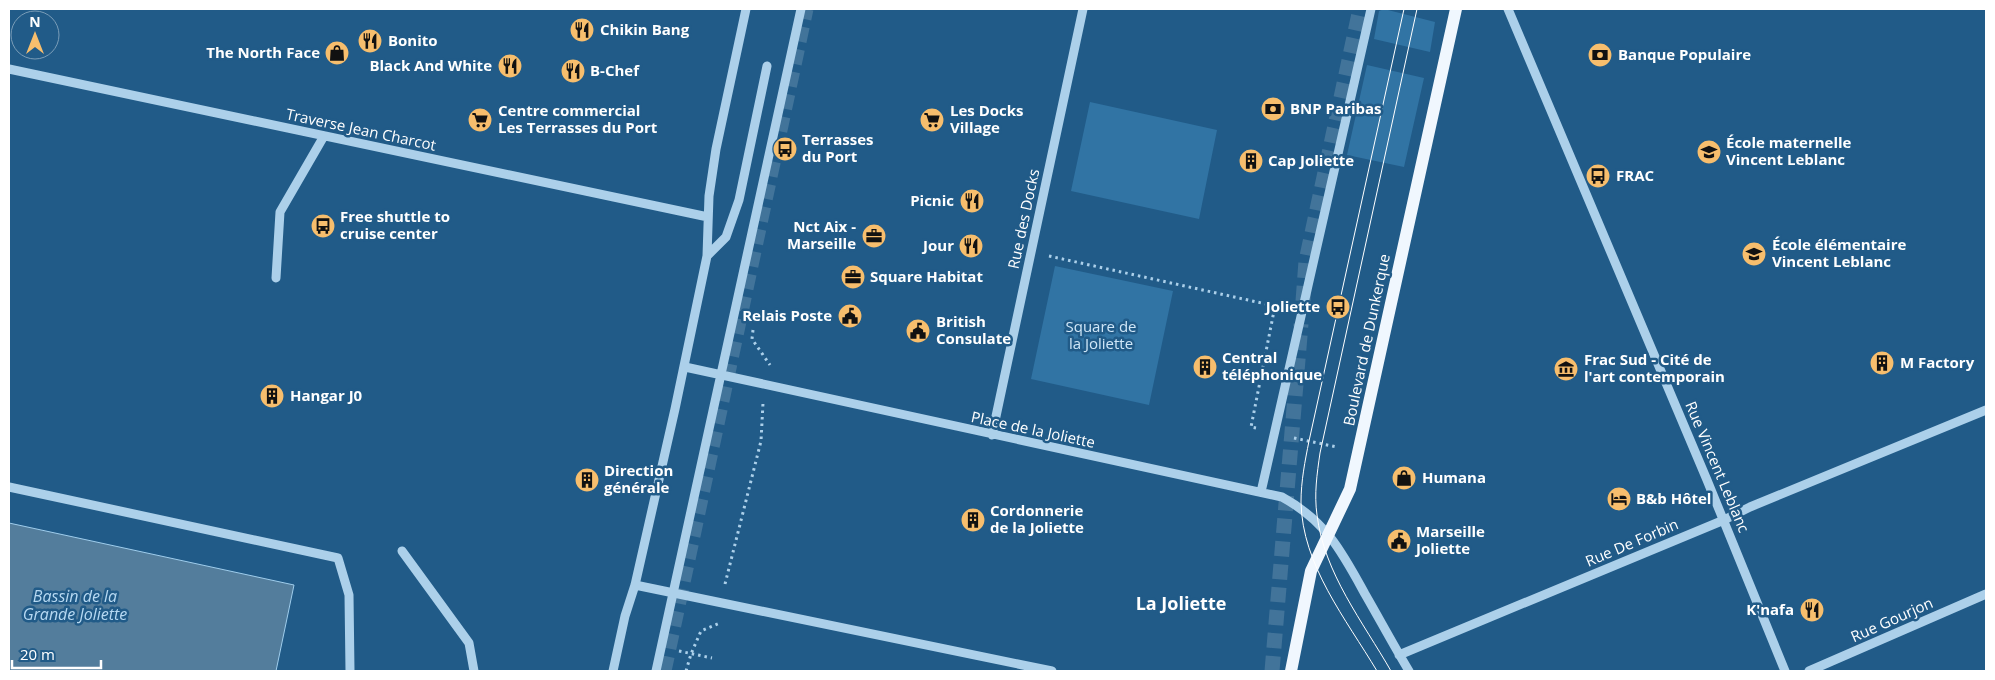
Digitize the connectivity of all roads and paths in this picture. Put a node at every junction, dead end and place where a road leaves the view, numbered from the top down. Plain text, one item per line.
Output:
1 (746, 9) edge
2 (801, 9) edge
3 (1083, 9) edge
4 (1370, 9) edge
5 (1456, 9) edge
6 (1508, 9) edge
7 (767, 66) dead end
8 (9, 68) edge
9 (324, 136) junction
10 (708, 217) junction
11 (1031, 253) junction
12 (707, 256) junction
13 (276, 278) dead end
14 (754, 325) dead end
15 (685, 367) junction
16 (771, 367) dead end
17 (720, 374) junction
18 (763, 401) dead end
19 (1986, 410) edge
20 (1275, 433) junction
21 (992, 435) junction
22 (1359, 452) junction
23 (9, 487) edge
24 (1261, 492) junction
25 (1724, 520) junction
26 (1328, 534) junction
27 (402, 551) dead end
28 (635, 585) junction
29 (673, 592) junction
30 (722, 593) dead end
31 (1986, 594) edge
32 (720, 623) dead end
33 (676, 650) dead end
34 (691, 654) junction
35 (1399, 655) junction
36 (712, 658) dead end
37 (1029, 669) edge
38 (615, 670) edge
39 (350, 671) edge
40 (474, 671) edge
41 (656, 671) edge
42 (686, 671) edge
43 (1052, 671) edge
44 (1291, 671) edge
45 (1409, 671) edge
46 (1785, 671) edge
47 (1809, 671) edge

1 - 10 street
2 - 17 street
3 - 11 street, Rue des Docks
4 - 20 street
5 - 22 main road, Boulevard de Dunkerque
6 - 25 street, Rue Vincent Leblanc
7 - 12 street
8 - 9 street, Traverse Jean Charcot
9 - 10 street, Traverse Jean Charcot
9 - 13 street
10 - 12 street
11 - 20 path
11 - 21 street, Rue des Docks
12 - 15 street
14 - 16 path
15 - 17 street, Place de la Joliette
15 - 28 street
17 - 21 street, Place de la Joliette
17 - 29 street
18 - 30 path
19 - 25 street, Rue De Forbin
20 - 22 path
20 - 24 street
21 - 24 street, Place de la Joliette
22 - 26 main road, Boulevard de Dunkerque
23 - 39 street
24 - 26 street, Place de la Joliette
25 - 35 street, Rue De Forbin
25 - 46 street, Rue Vincent Leblanc
26 - 35 street, Place de la Joliette
26 - 44 main road, Boulevard de Dunkerque
27 - 40 street
28 - 29 street
28 - 38 street
29 - 37 street
29 - 41 street
31 - 47 street, Rue Gourjon
32 - 34 path
33 - 34 path
34 - 36 path
34 - 42 path
35 - 45 street, Place de la Joliette
37 - 43 street

